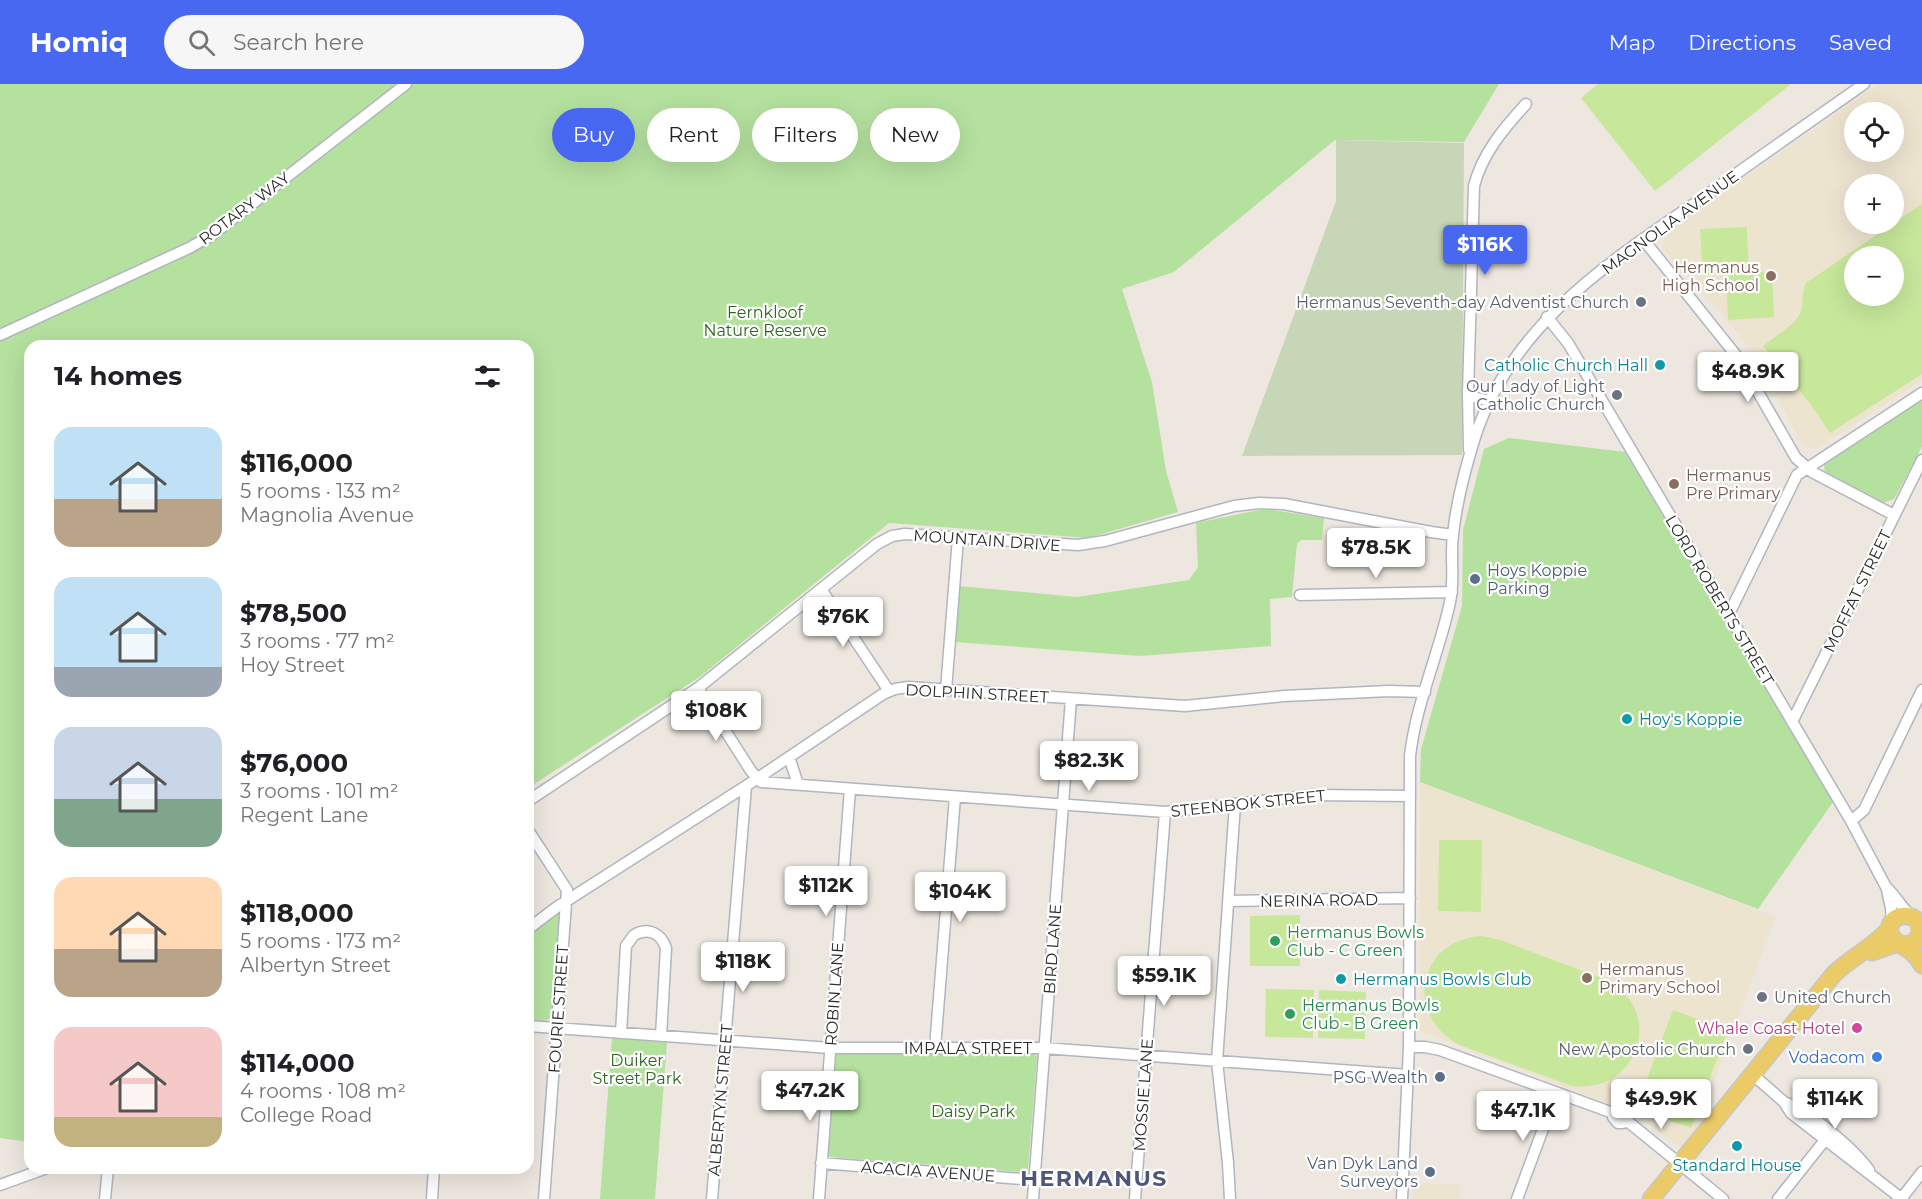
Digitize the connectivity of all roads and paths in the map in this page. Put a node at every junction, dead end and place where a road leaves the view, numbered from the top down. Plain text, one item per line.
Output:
1 (406, 84) edge
2 (1864, 84) edge
3 (1526, 104) dead end
4 (1643, 239) junction
5 (1547, 318) junction
6 (0, 335) edge
7 (1922, 393) edge
8 (1468, 394) junction
9 (1490, 401) junction
10 (1470, 456) junction
11 (1922, 460) edge
12 (1806, 468) junction
13 (1919, 475) edge
14 (1894, 515) junction
15 (1453, 535) junction
16 (958, 538) junction
17 (821, 589) junction
18 (1452, 592) junction
19 (1300, 595) dead end
20 (1729, 614) junction
21 (698, 688) junction
22 (946, 690) junction
23 (1922, 690) edge
24 (889, 691) junction
25 (1425, 692) junction
26 (1071, 699) junction
27 (1792, 722) junction
28 (789, 757) junction
29 (758, 778) junction
30 (798, 784) junction
31 (746, 786) junction
32 (850, 789) junction
33 (1410, 796) junction
34 (534, 797) edge
35 (955, 797) junction
36 (1234, 804) junction
37 (1063, 805) junction
38 (1165, 812) junction
39 (1851, 821) junction
40 (534, 839) edge
41 (1886, 887) junction
42 (1410, 898) junction
43 (567, 901) junction
44 (1228, 901) junction
45 (1912, 916) junction
46 (534, 925) edge
47 (1891, 925) junction
48 (1921, 943) edge
49 (1900, 944) junction
50 (1922, 965) edge
51 (534, 1026) edge
52 (557, 1028) junction
53 (621, 1033) junction
54 (661, 1036) junction
55 (725, 1041) junction
56 (830, 1047) junction
57 (1409, 1047) junction
58 (935, 1048) junction
59 (1044, 1048) junction
60 (1146, 1056) junction
61 (1217, 1061) junction
62 (1408, 1075) junction
63 (1755, 1076) junction
64 (1556, 1094) junction
65 (1784, 1102) junction
66 (1825, 1140) junction
67 (821, 1163) junction
68 (1682, 1166) junction
69 (1922, 1172) edge
70 (30, 1174) edge
71 (107, 1174) edge
72 (434, 1174) edge
73 (1872, 1174) junction
74 (1035, 1180) junction
75 (0, 1185) edge
76 (105, 1199) edge
77 (432, 1199) edge
78 (544, 1199) edge
79 (712, 1199) edge
80 (819, 1199) edge
81 (1034, 1199) edge
82 (1135, 1199) edge
83 (1230, 1199) edge
84 (1402, 1199) edge
85 (1517, 1199) edge
86 (1651, 1199) edge
87 (1663, 1199) edge
88 (1723, 1199) edge
89 (1778, 1199) edge
90 (1901, 1199) edge

1 - 6 street, ROTARY WAY
2 - 4 street, MAGNOLIA AVENUE
3 - 8 street
4 - 5 street, MAGNOLIA AVENUE
4 - 12 street
5 - 9 street, MAGNOLIA AVENUE
5 - 20 street, LORD ROBERTS STREET
7 - 12 street
8 - 9 street
8 - 10 street
9 - 10 street, MAGNOLIA AVENUE
10 - 15 street, MAGNOLIA AVENUE
11 - 13 street, MOFFAT STREET
12 - 14 street
12 - 20 street
13 - 14 street, MOFFAT STREET
14 - 27 street, MOFFAT STREET
15 - 16 street, MOUNTAIN DRIVE
15 - 18 street, MAGNOLIA AVENUE
16 - 17 street, MOUNTAIN DRIVE
16 - 22 street
17 - 21 street, MOUNTAIN DRIVE
17 - 24 street
18 - 19 street
18 - 25 street, MAGNOLIA AVENUE
20 - 27 street, LORD ROBERTS STREET
21 - 29 street
21 - 34 street, MOUNTAIN DRIVE
22 - 24 street, DOLPHIN STREET
22 - 26 street, DOLPHIN STREET
23 - 39 street
24 - 28 street, DOLPHIN STREET
25 - 26 street, DOLPHIN STREET
25 - 33 street, MAGNOLIA AVENUE
26 - 37 street, BIRD LANE
27 - 39 street, LORD ROBERTS STREET
28 - 29 street, DOLPHIN STREET
28 - 30 street
29 - 30 street, STEENBOK STREET
29 - 31 street, DOLPHIN STREET
30 - 32 street, STEENBOK STREET
31 - 43 street, DOLPHIN STREET
31 - 55 street, ALBERTYN STREET
32 - 35 street, STEENBOK STREET
32 - 56 street, ROBIN LANE
33 - 36 street, STEENBOK STREET
33 - 42 street, MAGNOLIA AVENUE
35 - 37 street, STEENBOK STREET
35 - 58 street
36 - 38 street, STEENBOK STREET
36 - 44 street
37 - 38 street, STEENBOK STREET
37 - 59 street, BIRD LANE
38 - 60 street, MOSSIE LANE
39 - 41 street, LORD ROBERTS STREET
40 - 43 street, FOURIE STREET
41 - 45 street, LORD ROBERTS STREET
41 - 47 street, LORD ROBERTS STREET
42 - 44 street, NERINA ROAD
42 - 57 street, MAGNOLIA AVENUE
43 - 46 street, DOLPHIN STREET
43 - 52 street, FOURIE STREET
44 - 61 street
45 - 47 main road
45 - 48 main road, LORD ROBERTS STREET
47 - 49 main road, LORD ROBERTS STREET
47 - 63 main road
48 - 49 main road, LORD ROBERTS STREET
49 - 50 main road, LORD ROBERTS STREET
49 - 63 main road
51 - 52 street, IMPALA STREET
52 - 53 street, IMPALA STREET
52 - 78 street, FOURIE STREET
53 - 54 street, IMPALA STREET
53 - 54 street
54 - 55 street, IMPALA STREET
55 - 56 street, IMPALA STREET
55 - 79 street, ALBERTYN STREET
56 - 58 street, IMPALA STREET
56 - 67 street, ROBIN LANE
57 - 62 street, MAGNOLIA AVENUE
57 - 64 street
58 - 59 street, IMPALA STREET
59 - 60 street, IMPALA STREET
59 - 74 street, BIRD LANE
60 - 61 street, IMPALA STREET
60 - 82 street, MOSSIE LANE
61 - 62 street, IMPALA STREET
61 - 83 street
62 - 84 street, MAGNOLIA AVENUE
63 - 65 street
63 - 68 main road
64 - 68 street
64 - 85 street
65 - 66 street
65 - 73 street
66 - 73 street
66 - 89 street
67 - 74 street, ACACIA AVENUE
67 - 80 street, ROBIN LANE
68 - 86 main road
68 - 87 main road
68 - 88 street
69 - 90 street
70 - 75 street
71 - 76 street
72 - 77 street
73 - 90 street
74 - 81 street, BIRD LANE

